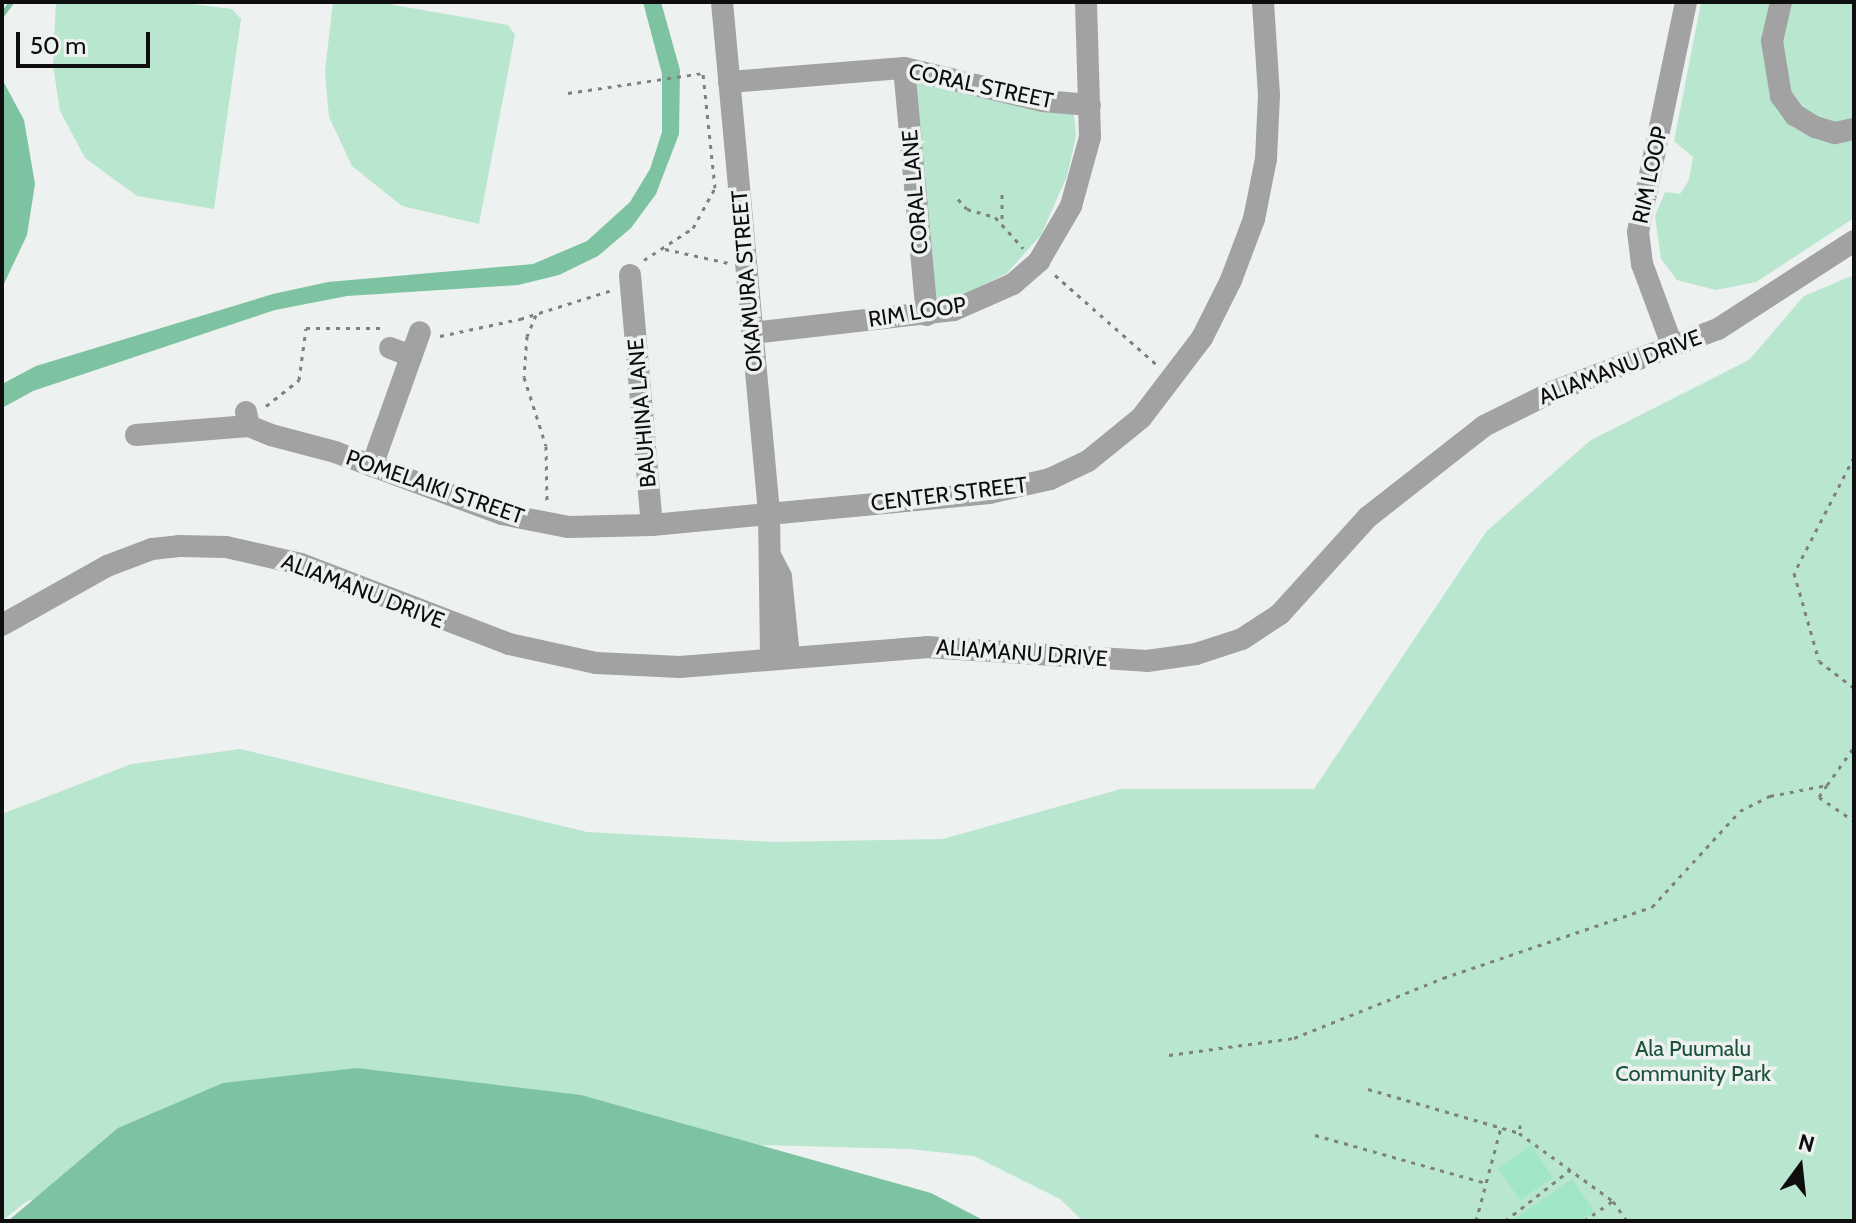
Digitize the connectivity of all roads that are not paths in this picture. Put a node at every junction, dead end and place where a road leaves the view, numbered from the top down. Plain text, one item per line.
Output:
1 (722, 2) edge
2 (1086, 2) edge
3 (1263, 2) edge
4 (1686, 2) edge
5 (1781, 2) edge
6 (904, 68) junction
7 (722, 77) junction
8 (1090, 105) junction
9 (1854, 129) edge
10 (1854, 241) edge
11 (630, 275) road end
12 (927, 315) junction
13 (420, 332) road end
14 (752, 333) junction
15 (1672, 345) junction
16 (136, 435) dead end
17 (372, 466) junction
18 (769, 513) junction
19 (652, 525) junction
20 (2, 625) edge
21 (780, 657) junction

1 - 7 street, OKAMURA STREET
2 - 8 street, RIM LOOP
3 - 18 street, CENTER STREET
4 - 15 street, RIM LOOP
5 - 9 street
6 - 7 street, CORAL STREET
6 - 8 street, CORAL STREET
6 - 12 street, CORAL LANE
7 - 14 street, OKAMURA STREET
8 - 12 street, RIM LOOP
10 - 15 street, ALIAMANU DRIVE
11 - 19 street, BAUHINA LANE
12 - 14 street, RIM LOOP
13 - 17 street
14 - 18 street, OKAMURA STREET
15 - 21 street, ALIAMANU DRIVE
16 - 17 street, POMELAIKI STREET
17 - 19 street, POMELAIKI STREET
18 - 19 street, POMELAIKI STREET
18 - 21 street, OKAMURA STREET
20 - 21 street, ALIAMANU DRIVE

